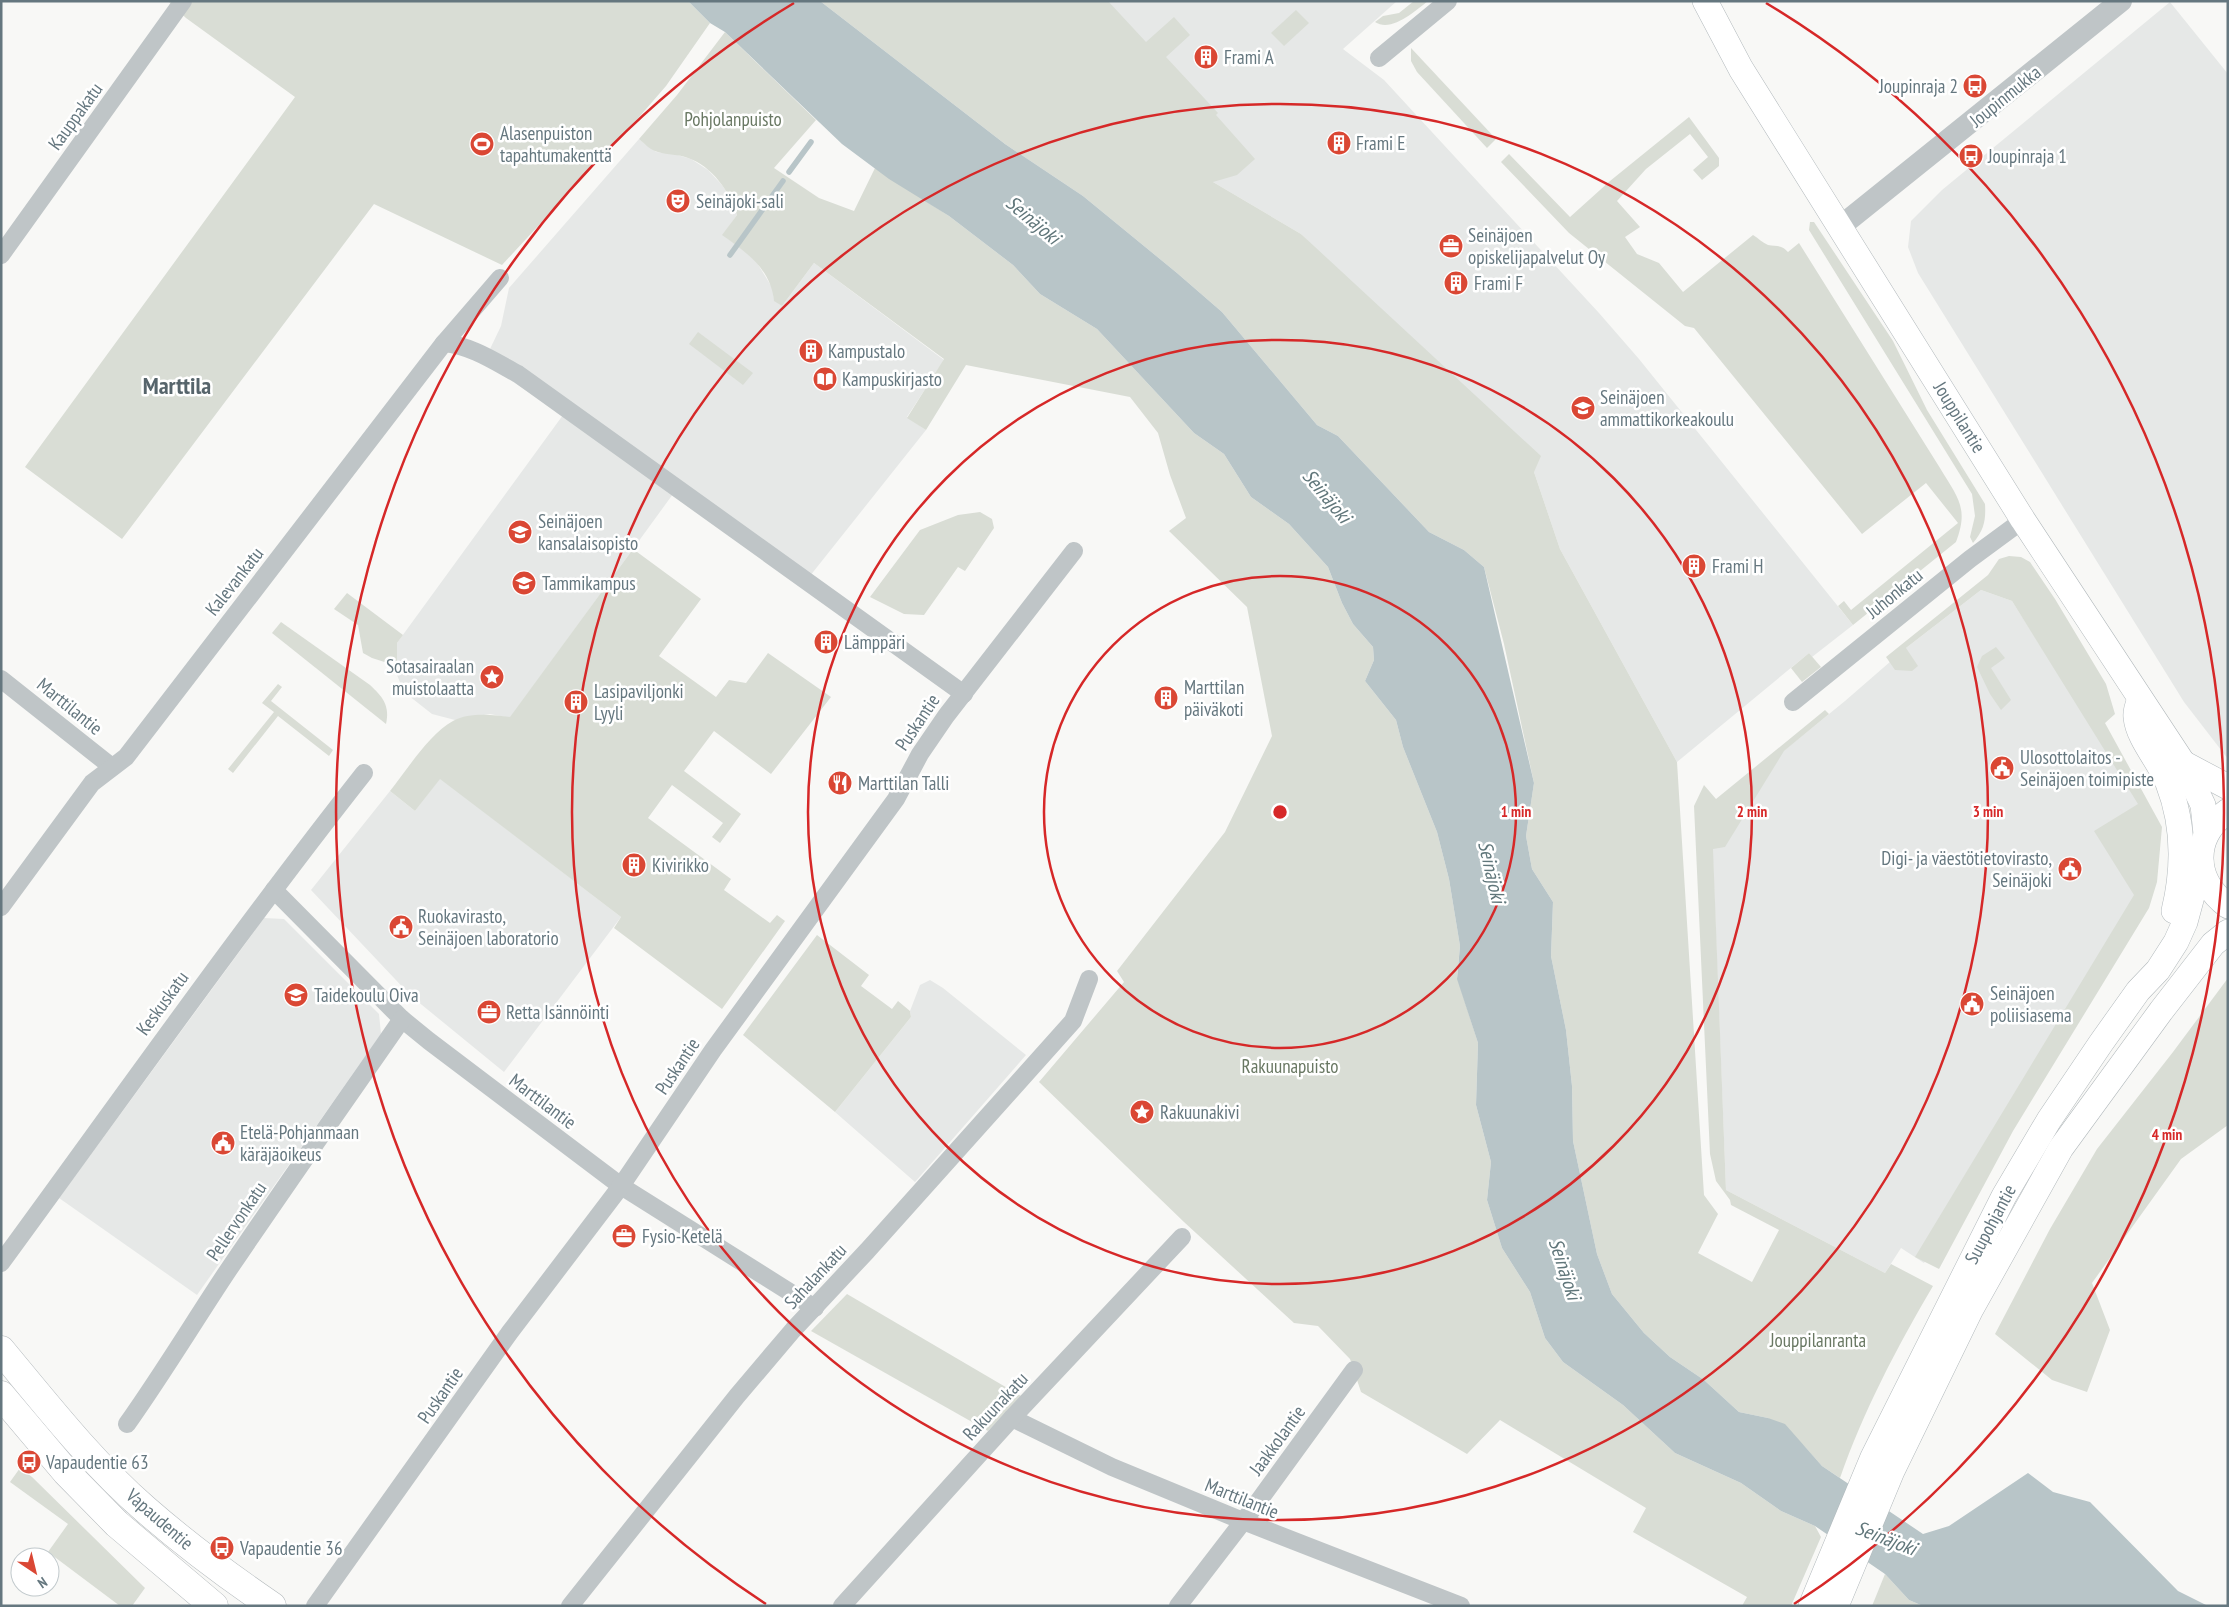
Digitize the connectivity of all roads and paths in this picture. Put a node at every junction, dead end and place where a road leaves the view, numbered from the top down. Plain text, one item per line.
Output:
1 (183, 1) edge
2 (1448, 1) edge
3 (1688, 1) edge
4 (1705, 1) edge
5 (2121, 1) edge
6 (1379, 58) dead end
7 (1741, 69) junction
8 (1841, 226) junction
9 (1, 256) edge
10 (500, 278) dead end
11 (444, 343) junction
12 (2024, 520) junction
13 (1074, 551) dead end
14 (1, 679) edge
15 (964, 694) junction
16 (2140, 699) junction
17 (1793, 702) dead end
18 (2183, 763) junction
19 (112, 767) junction
20 (364, 773) dead end
21 (2228, 787) edge
22 (2228, 811) edge
23 (2206, 834) junction
24 (2201, 863) junction
25 (274, 890) junction
26 (2228, 906) edge
27 (1, 907) edge
28 (2228, 932) edge
29 (1089, 979) dead end
30 (2138, 991) junction
31 (402, 1019) junction
32 (621, 1186) junction
33 (1182, 1237) dead end
34 (1, 1263) edge
35 (815, 1308) junction
36 (1, 1350) edge
37 (1354, 1370) dead end
38 (1, 1395) edge
39 (1012, 1418) junction
40 (127, 1424) dead end
41 (1882, 1464) junction
42 (1243, 1522) junction
43 (1833, 1593) edge
44 (214, 1606) edge
45 (272, 1606) edge
46 (315, 1606) edge
47 (570, 1606) edge
48 (842, 1606) edge
49 (1178, 1606) edge
50 (1461, 1606) edge
51 (1811, 1606) edge

1 - 9 street, Kauppakatu
2 - 6 street
3 - 7 main road, Jouppilantie
4 - 7 main road, Jouppilantie
5 - 8 street, Joupinmukka
7 - 8 main road, Jouppilantie
8 - 12 main road, Jouppilantie
10 - 11 street, Kalevankatu
11 - 15 street
11 - 19 street, Kalevankatu
12 - 16 main road, Jouppilantie
12 - 17 street, Juhonkatu
13 - 15 street, Puskantie
14 - 19 street, Marttilantie
15 - 32 street, Puskantie
16 - 18 main road, Jouppilantie
16 - 30 main road
18 - 21 main road, Jouppilantie
18 - 23 main road, Jouppilantie
19 - 27 street, Kalevankatu
20 - 25 street, Keskuskatu
22 - 23 main road
23 - 24 main road, Suupohjantie
24 - 26 main road
24 - 30 main road, Suupohjantie
25 - 31 street, Marttilantie
25 - 34 street, Keskuskatu
28 - 41 main road, Suupohjantie
29 - 35 street, Sahalankatu
30 - 41 main road, Suupohjantie
31 - 32 street, Marttilantie
31 - 40 street, Pellervonkatu
32 - 35 street, Marttilantie
32 - 46 street, Puskantie
33 - 39 street, Rakuunakatu
35 - 47 street, Sahalankatu
36 - 45 main road, Vapaudentie
37 - 42 street, Jaakkolantie
38 - 44 main road, Vapaudentie
39 - 42 street, Marttilantie
39 - 48 street, Rakuunakatu
41 - 43 main road, Suupohjantie
42 - 49 street, Jaakkolantie
42 - 50 street, Marttilantie
43 - 51 main road, Suupohjantie

